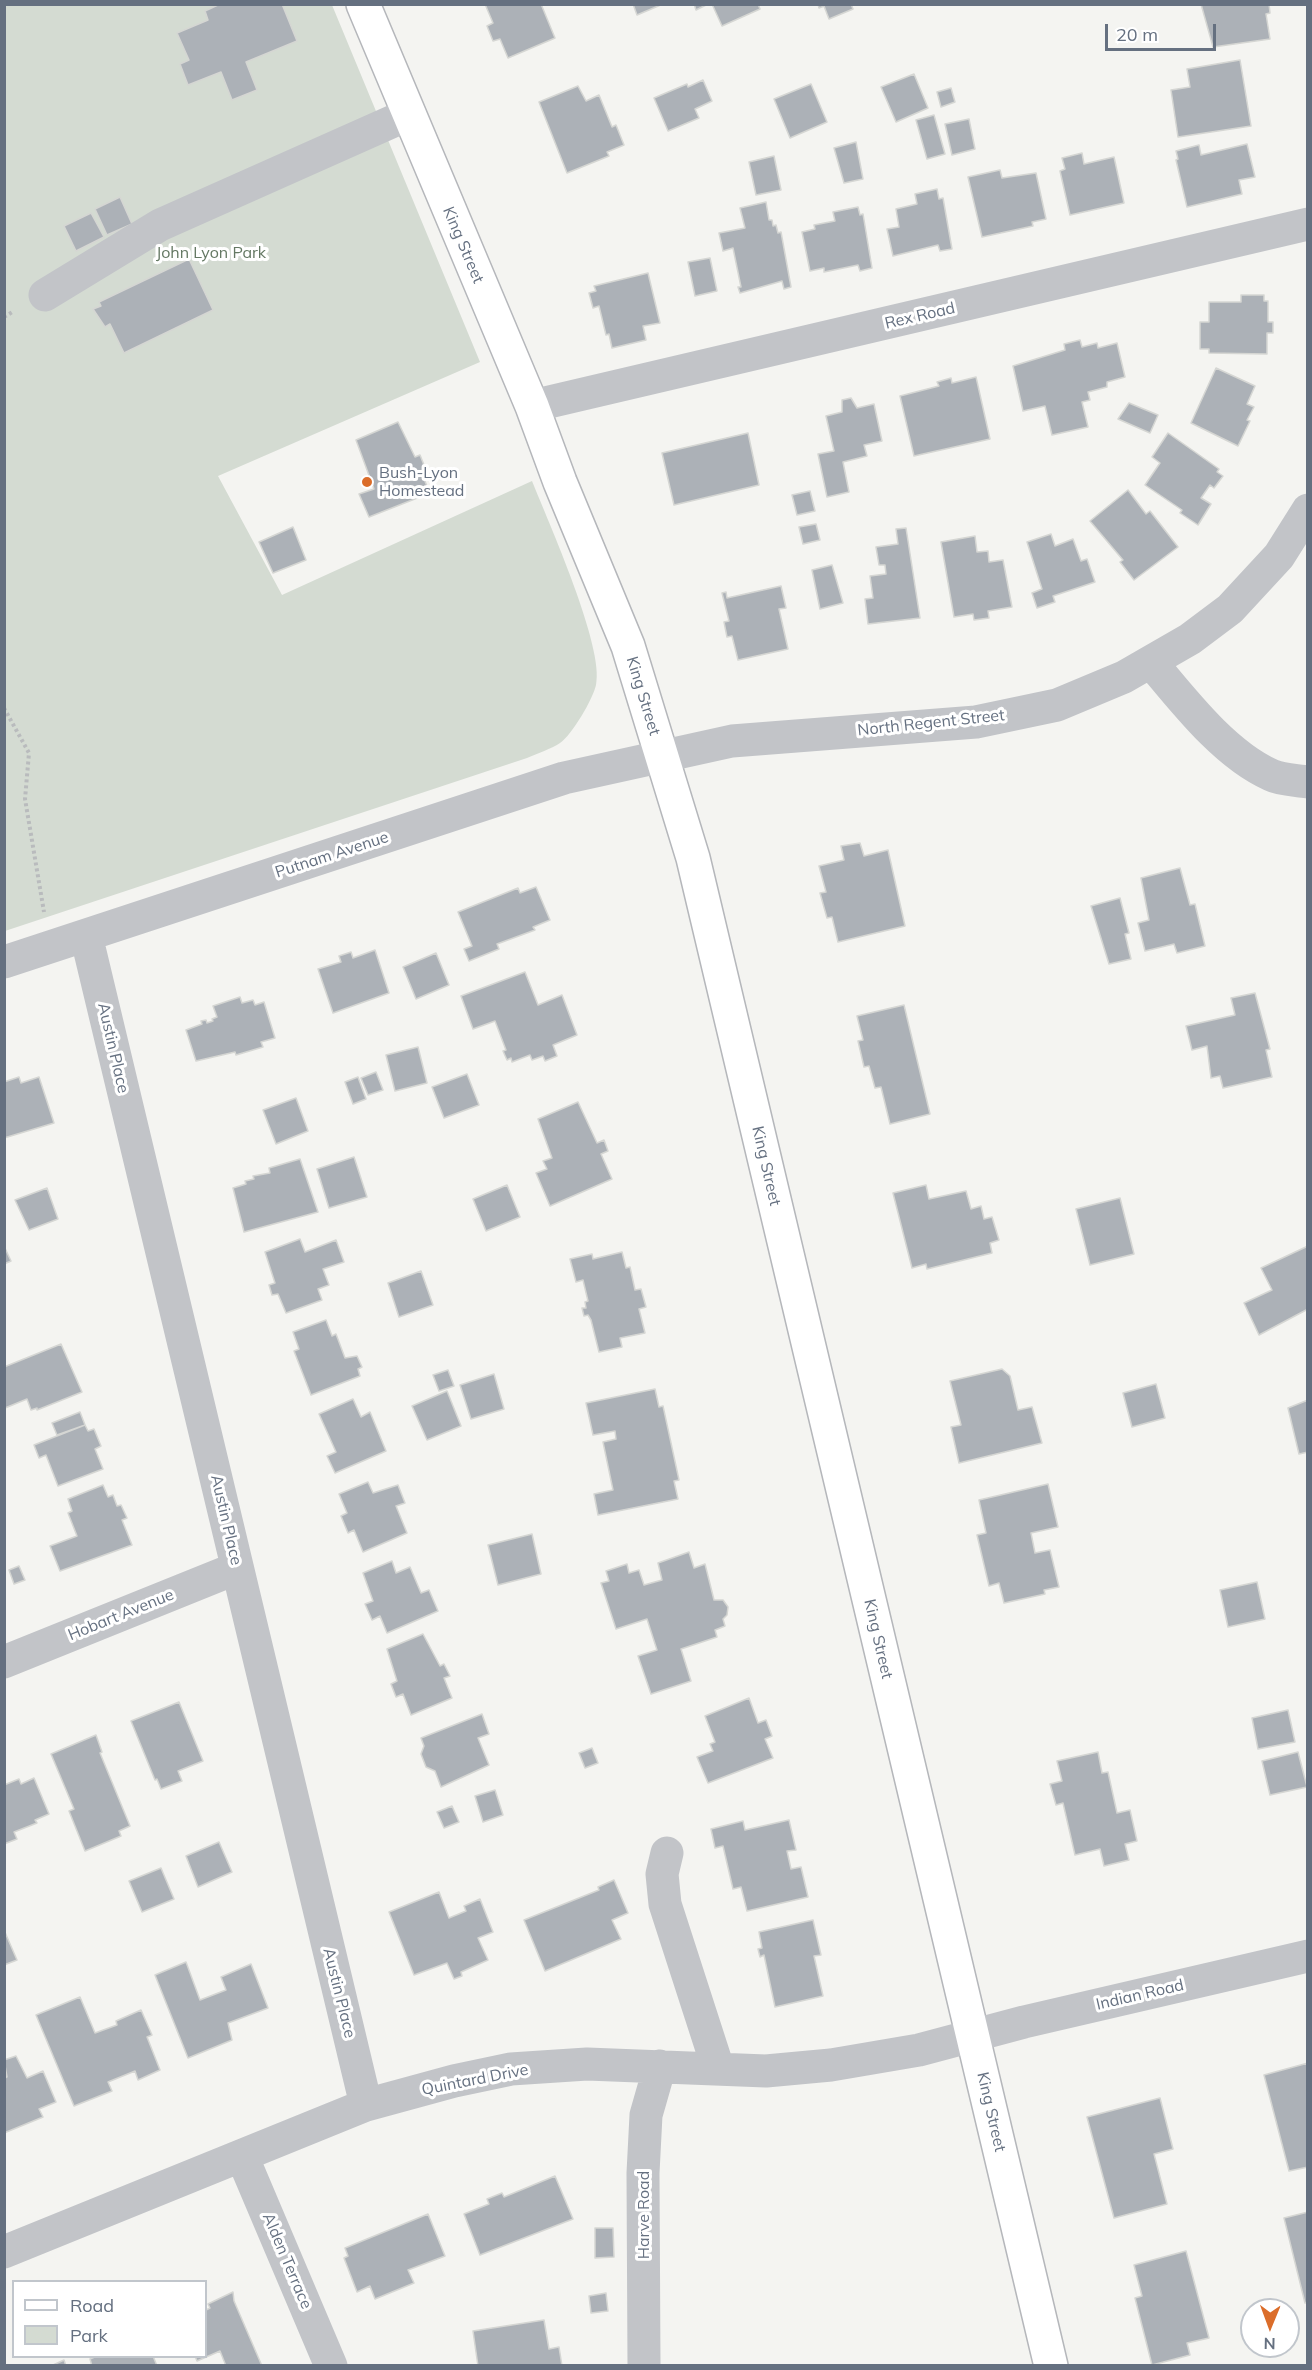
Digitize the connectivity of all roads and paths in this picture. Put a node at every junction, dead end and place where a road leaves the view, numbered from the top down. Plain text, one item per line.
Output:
1 (363, 4) edge
2 (407, 115) junction
3 (1308, 224) edge
4 (45, 295) dead end
5 (532, 406) junction
6 (1302, 531) edge
7 (1151, 662) junction
8 (4, 708) edge
9 (661, 756) junction
10 (1308, 782) edge
11 (86, 935) junction
12 (52, 946) junction
13 (4, 962) edge
14 (237, 1568) junction
15 (4, 1662) edge
16 (667, 1853) dead end
17 (1308, 1956) edge
18 (973, 2036) junction
19 (660, 2066) junction
20 (718, 2068) junction
21 (366, 2105) junction
22 (242, 2156) junction
23 (4, 2252) edge
24 (332, 2366) edge
25 (644, 2366) edge
26 (1051, 2366) edge

1 - 2 main road, King Street
2 - 4 street
2 - 5 main road, King Street
3 - 5 street, Rex Road
5 - 9 main road, King Street
6 - 7 street, North Regent Street
7 - 9 street, North Regent Street
7 - 10 street
8 - 12 path
9 - 11 street, Putnam Avenue
9 - 18 main road, King Street
11 - 12 street, Putnam Avenue
11 - 14 street, Austin Place
12 - 13 street, Putnam Avenue
14 - 15 street, Hobart Avenue
14 - 21 street, Austin Place
16 - 20 street
17 - 18 street, Indian Road
18 - 20 street, Quintard Drive
18 - 26 main road, King Street
19 - 20 street, Quintard Drive
19 - 21 street, Quintard Drive
19 - 25 street, Harve Road
21 - 22 street, Quintard Drive
22 - 23 street, Quintard Drive
22 - 24 street, Alden Terrace

